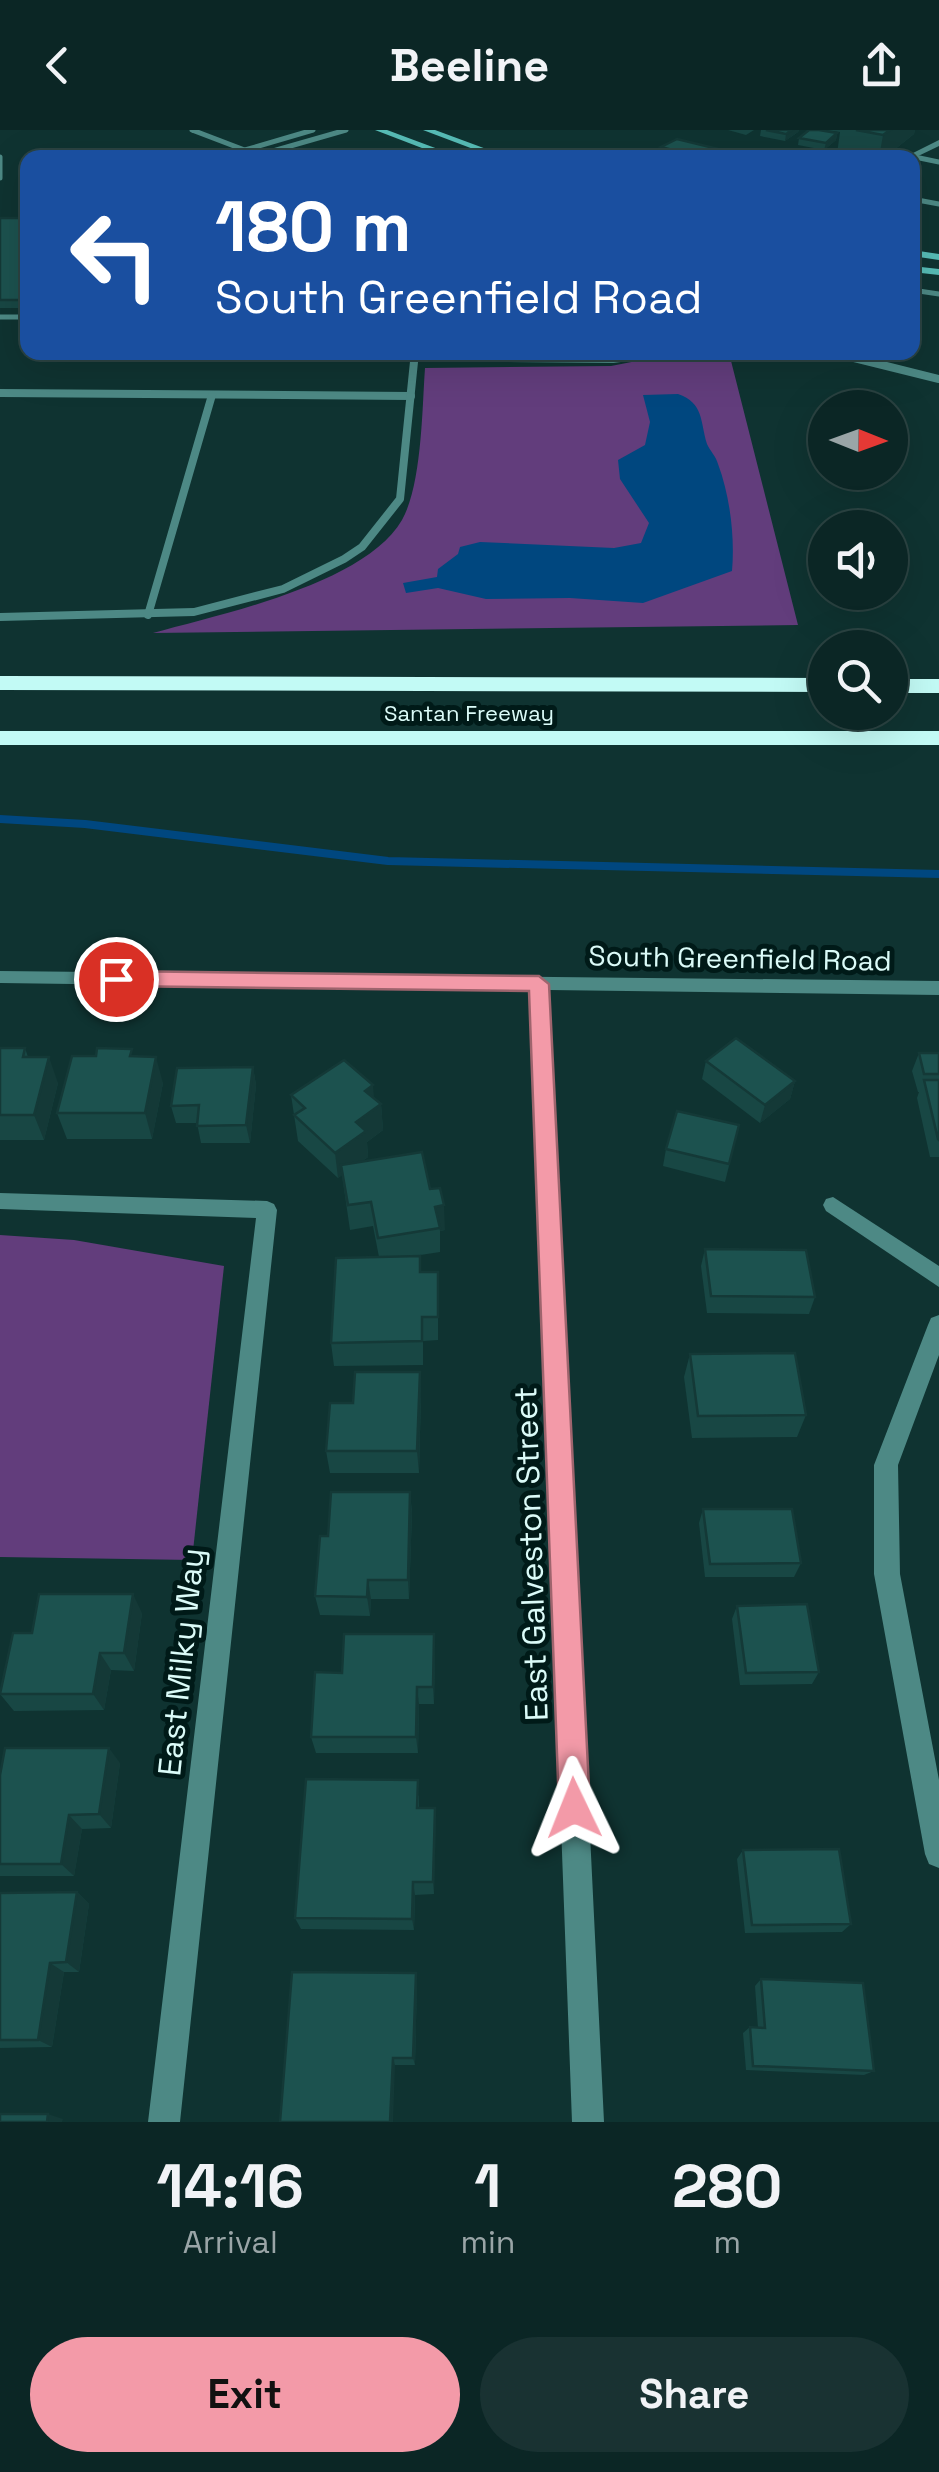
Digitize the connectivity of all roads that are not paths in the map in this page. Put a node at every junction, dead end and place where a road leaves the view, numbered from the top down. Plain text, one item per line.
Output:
1 (192, 130) edge
2 (313, 130) edge
3 (346, 130) edge
4 (379, 130) edge
5 (427, 130) edge
6 (245, 150) joint
7 (281, 150) edge
8 (435, 150) edge
9 (484, 150) edge
10 (0, 156) edge
11 (0, 178) edge
12 (415, 360) edge
13 (861, 360) edge
14 (939, 380) edge
15 (0, 393) edge
16 (212, 395) junction
17 (411, 396) junction
18 (148, 615) junction
19 (0, 617) edge
20 (0, 674) edge
21 (292, 682) junction
22 (0, 683) edge
23 (808, 685) edge
24 (908, 686) edge
25 (939, 686) edge
26 (0, 738) edge
27 (939, 738) edge
28 (0, 978) edge
29 (539, 984) junction
30 (939, 988) edge
31 (0, 1201) edge
32 (833, 1205) dead end
33 (939, 1278) edge
34 (939, 1325) edge
35 (939, 1854) edge
36 (164, 2122) edge
37 (588, 2122) edge

1 - 6 lane
2 - 6 lane
3 - 7 lane
4 - 8 main road
5 - 9 main road
10 - 11 lane
12 - 17 lane
13 - 14 lane
15 - 16 lane
16 - 17 lane
16 - 18 lane
17 - 18 lane
18 - 19 lane
20 - 21 highway
21 - 22 highway, Santan Freeway
21 - 23 highway, Santan Freeway
24 - 25 highway
26 - 27 highway, Santan Freeway
28 - 29 street, South Greenfield Road
29 - 30 street, South Greenfield Road
29 - 37 street, East Galveston Street
31 - 36 street, East Milky Way
32 - 33 street
34 - 35 street

